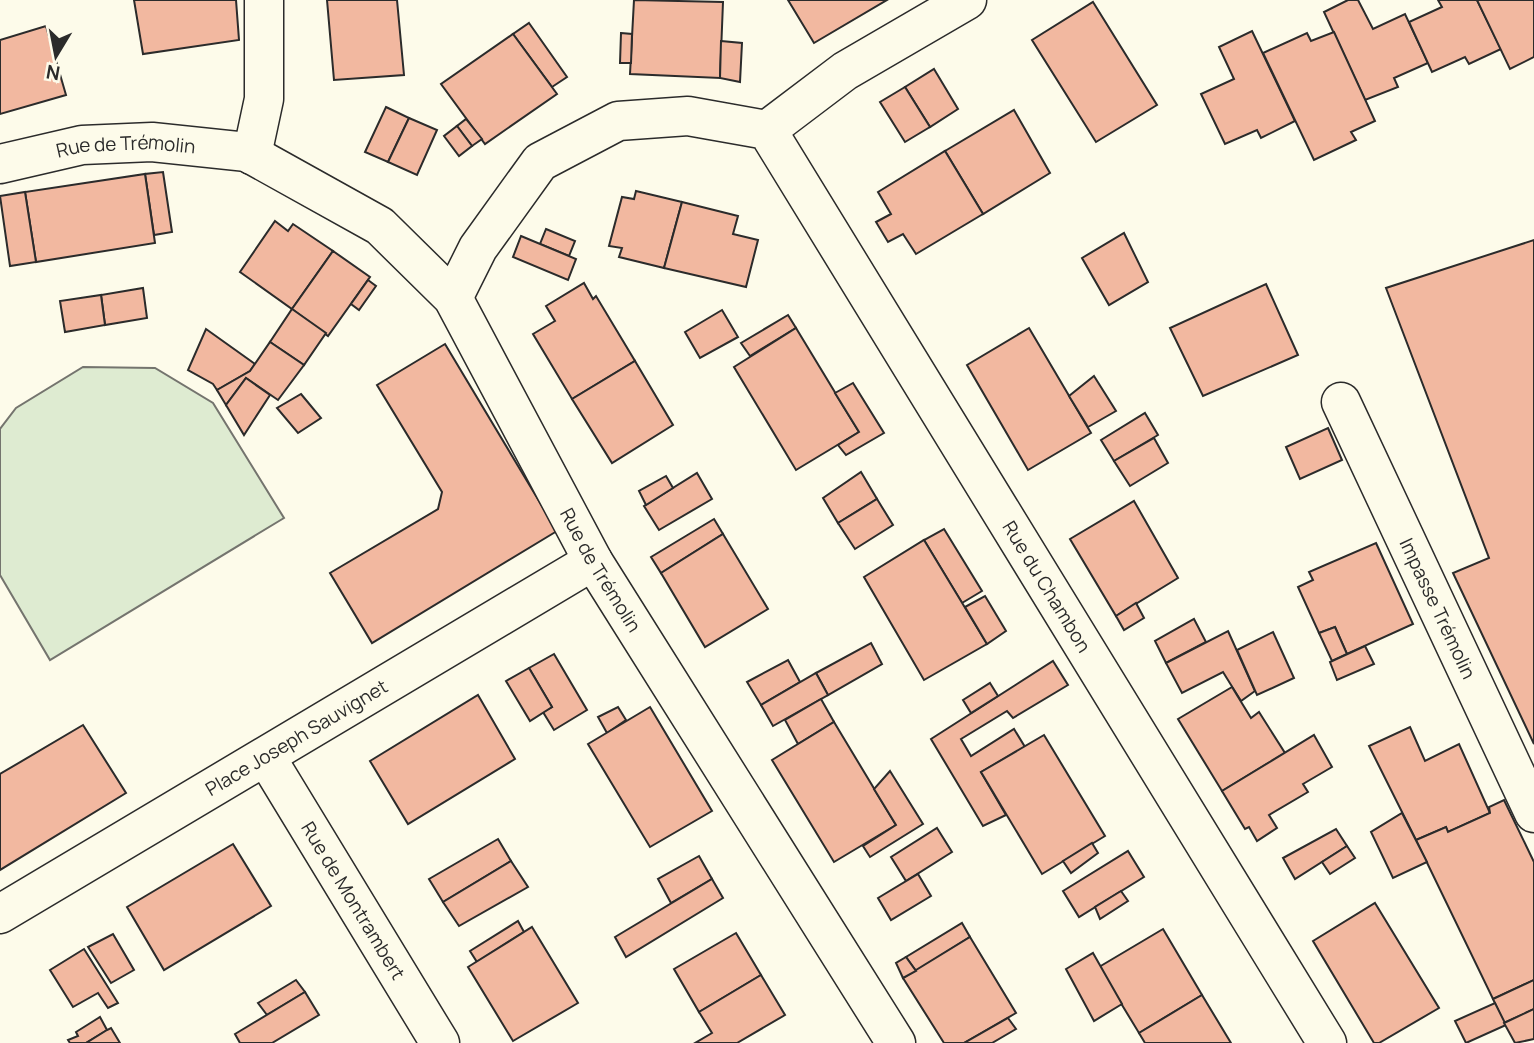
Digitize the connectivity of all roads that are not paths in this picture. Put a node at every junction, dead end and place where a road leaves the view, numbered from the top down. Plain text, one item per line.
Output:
1 (264, 0) edge
2 (967, 0) edge
3 (767, 130) junction
4 (252, 155) junction
5 (0, 164) edge
6 (453, 298) junction
7 (1341, 402) dead end
8 (593, 561) junction
9 (265, 757) junction
10 (1534, 813) edge
11 (0, 914) edge
12 (440, 1043) edge
13 (896, 1043) edge
14 (1327, 1043) edge

1 - 4 street
2 - 3 street
3 - 6 street
3 - 14 street, Rue du Chambon
4 - 5 street, Rue de Trémolin
4 - 6 street, Rue de Trémolin
6 - 8 street, Rue de Trémolin
7 - 10 street, Impasse Trémolin
8 - 9 street, Place Joseph Sauvignet
8 - 13 street, Rue de Trémolin
9 - 11 street, Place Joseph Sauvignet
9 - 12 street, Rue de Montrambert

